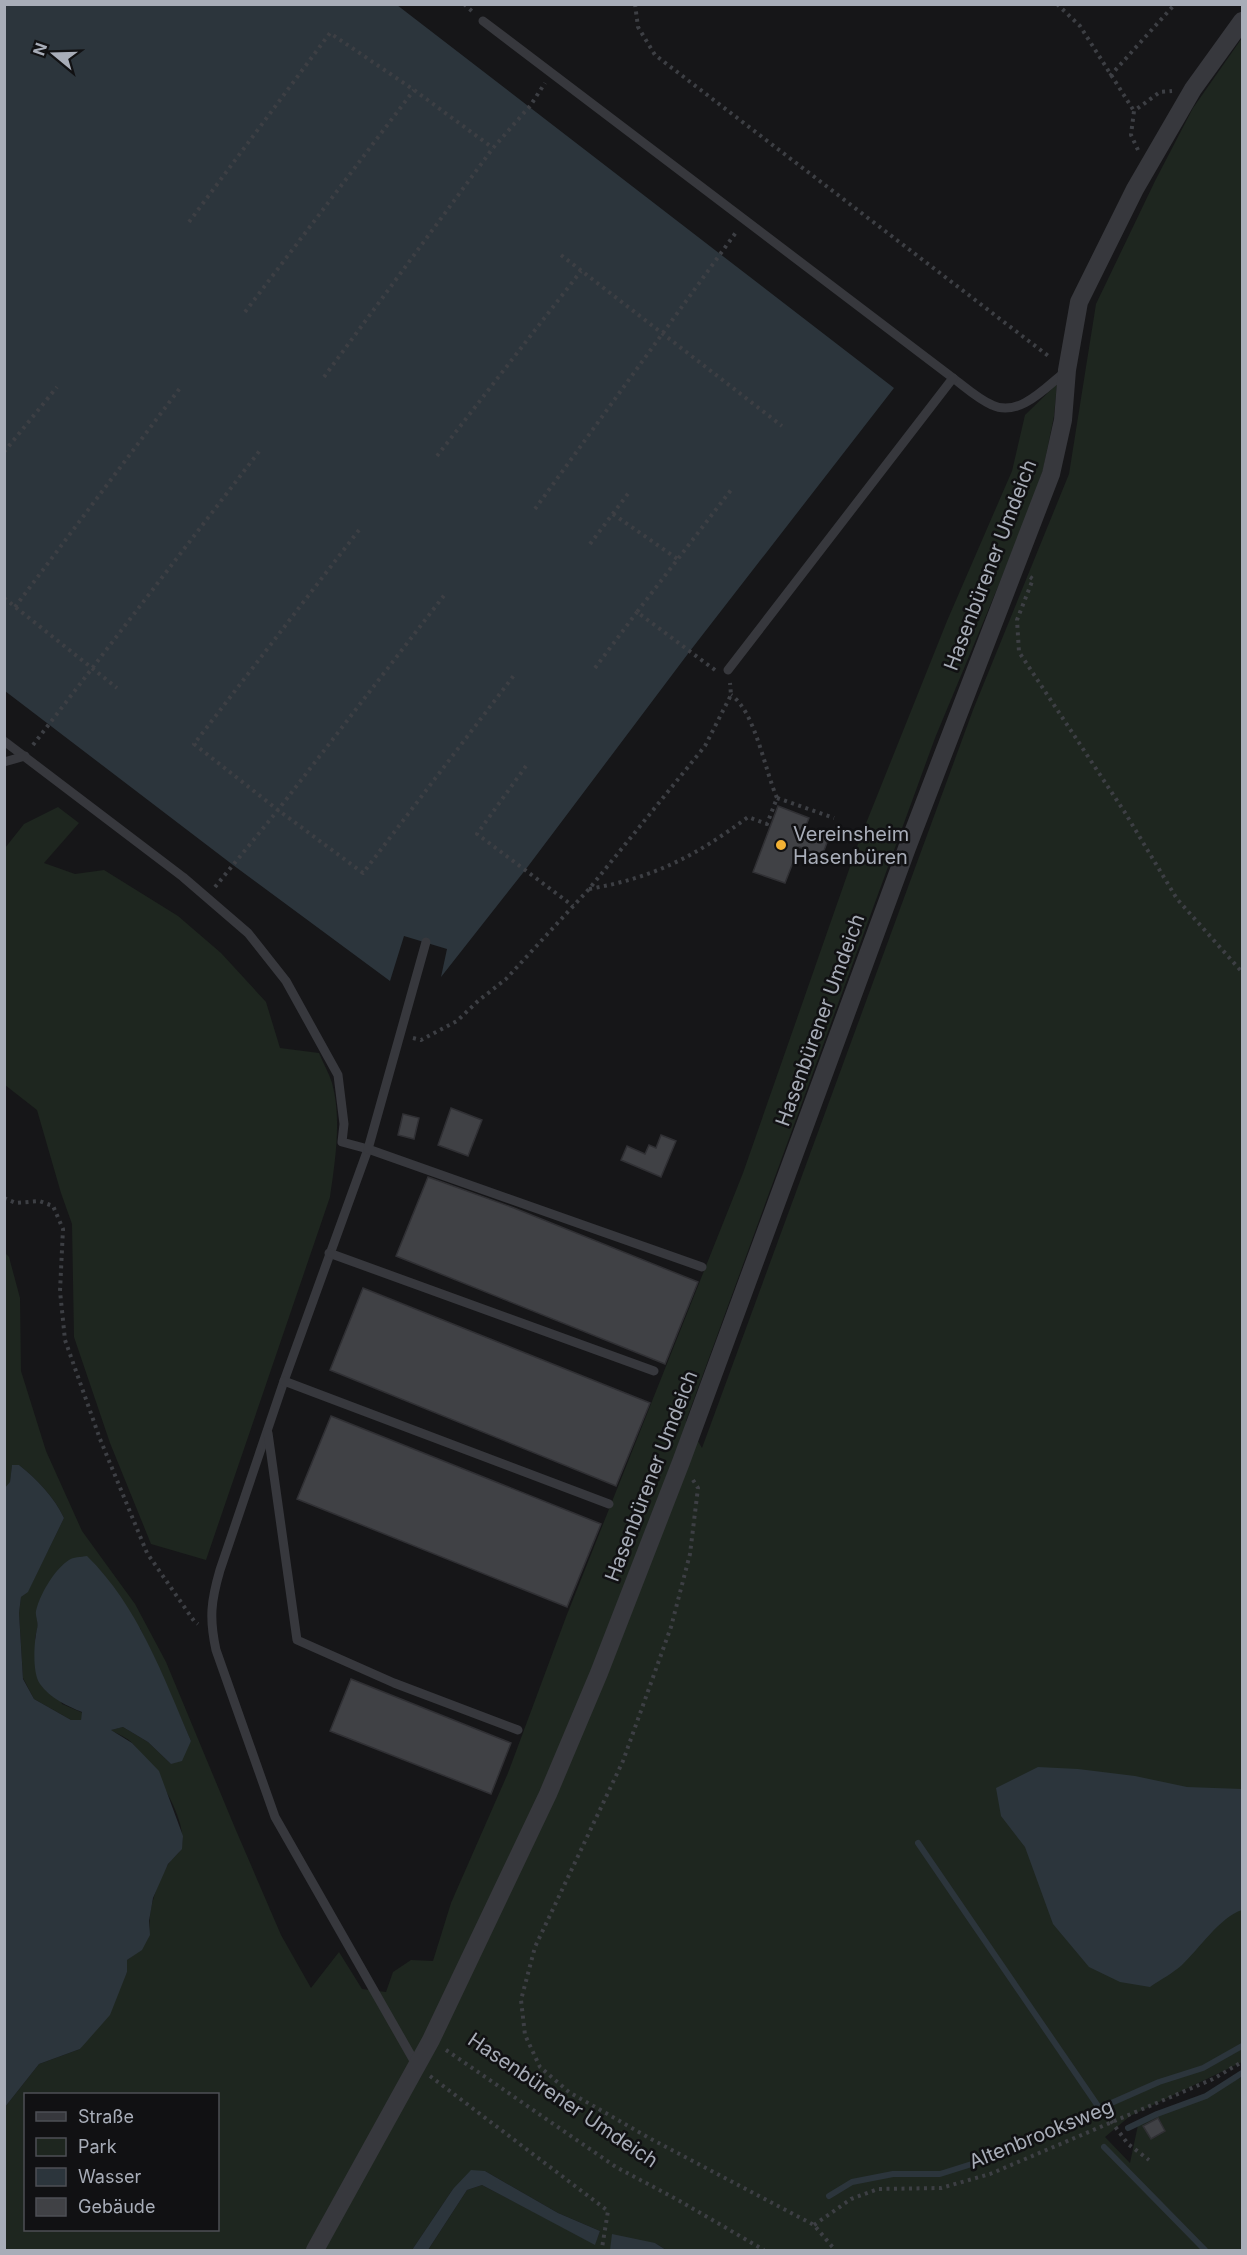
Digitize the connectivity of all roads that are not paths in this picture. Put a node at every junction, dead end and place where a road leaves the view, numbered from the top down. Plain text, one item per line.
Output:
1 (483, 21) dead end
2 (1242, 21) edge
3 (1067, 370) junction
4 (953, 378) junction
5 (728, 670) road end
6 (4, 741) edge
7 (25, 756) junction
8 (4, 762) edge
9 (426, 942) dead end
10 (368, 1149) junction
11 (329, 1253) junction
12 (702, 1266) dead end
13 (654, 1371) dead end
14 (284, 1381) junction
15 (268, 1429) junction
16 (609, 1504) dead end
17 (518, 1730) dead end
18 (417, 2066) junction
19 (315, 2250) edge

1 - 4 lane
2 - 3 street, Hasenbürener Umdeich
3 - 4 lane
3 - 18 street, Hasenbürener Umdeich
4 - 5 lane
6 - 7 lane
7 - 8 lane
7 - 10 lane
9 - 10 lane
10 - 11 lane
10 - 12 lane
11 - 13 lane
11 - 14 lane
14 - 15 lane
14 - 16 lane
15 - 17 lane
15 - 18 lane
18 - 19 street, Hasenbürener Umdeich

